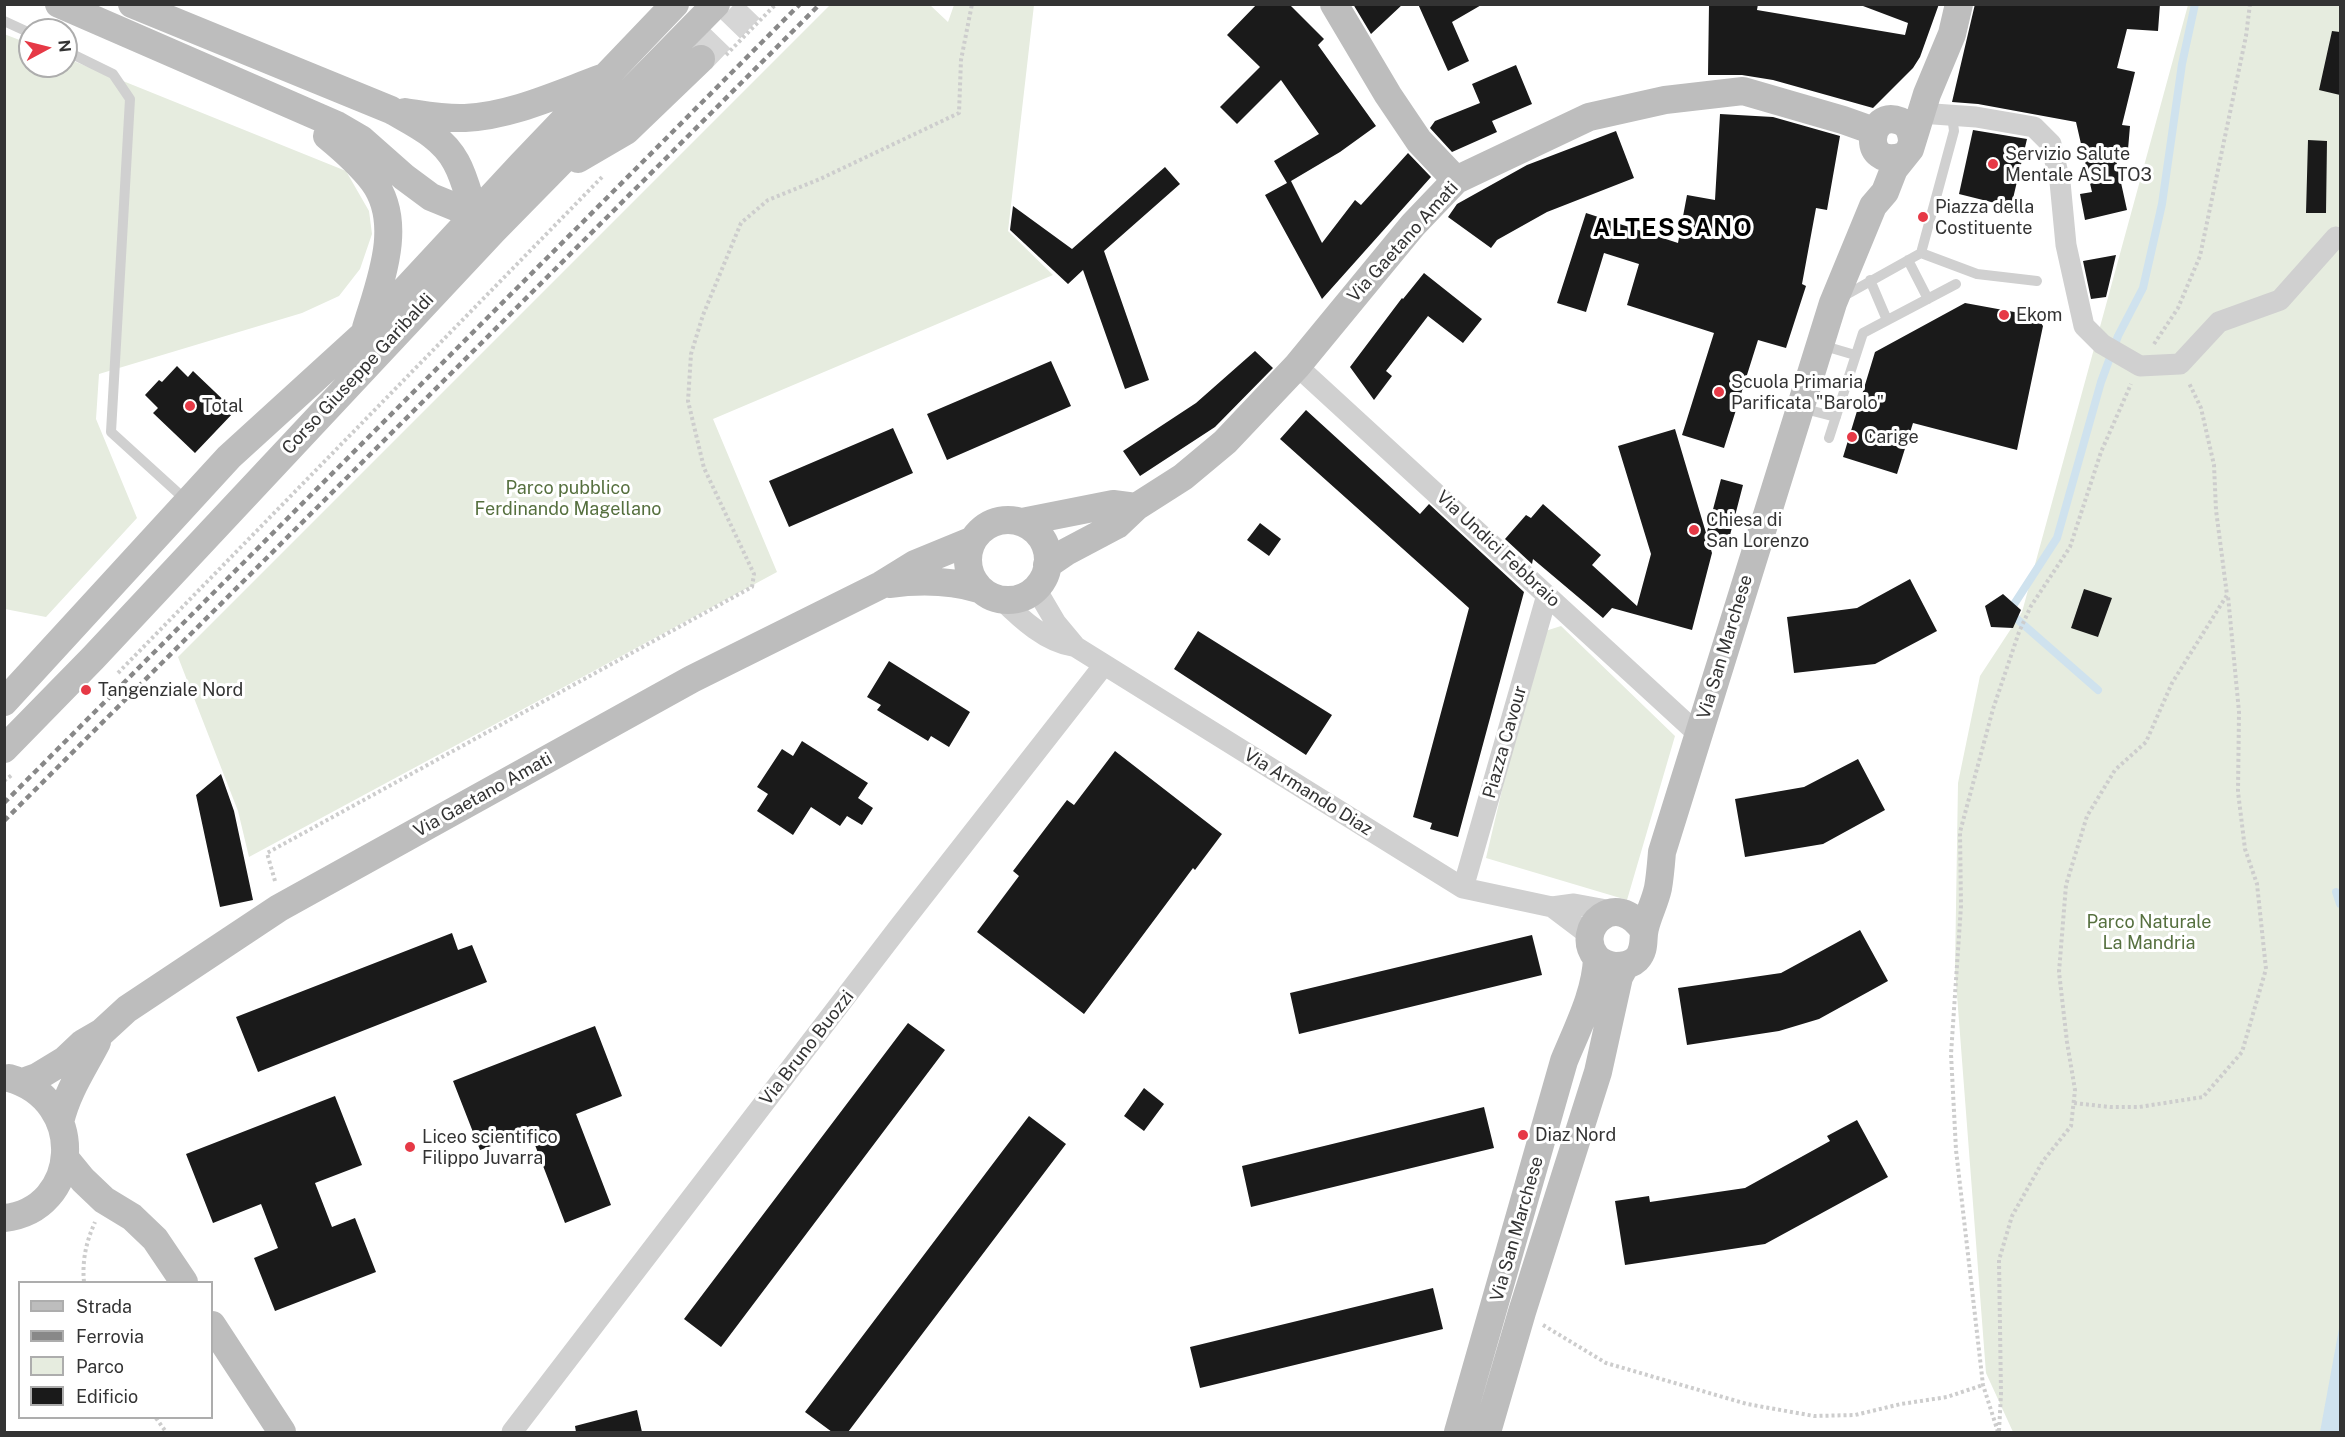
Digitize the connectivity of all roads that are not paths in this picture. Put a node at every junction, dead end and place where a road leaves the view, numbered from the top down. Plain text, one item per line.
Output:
1 (59, 4) edge
2 (132, 4) edge
3 (675, 4) edge
4 (716, 4) edge
5 (1334, 4) edge
6 (1352, 4) edge
7 (1959, 4) edge
8 (4, 21) edge
9 (18, 27) edge
10 (1352, 39) junction
11 (78, 57) edge
12 (710, 61) tunnel mouth
13 (1936, 71) junction
14 (606, 77) junction
15 (289, 104) junction
16 (391, 110) junction
17 (1920, 113) junction
18 (1952, 115) junction
19 (1891, 139) junction
20 (548, 177) junction
21 (1456, 180) junction
22 (485, 222) junction
23 (2336, 237) dead end
24 (1921, 253) junction
25 (1908, 260) junction
26 (1870, 280) junction
27 (2037, 281) dead end
28 (1956, 284) dead end
29 (1928, 299) junction
30 (1833, 303) junction
31 (1887, 320) junction
32 (364, 334) junction
33 (1820, 344) junction
34 (1855, 356) junction
35 (1297, 366) junction
36 (1800, 408) junction
37 (1836, 417) junction
38 (1829, 438) dead end
39 (188, 503) junction
40 (1136, 507) junction
41 (1022, 522) junction
42 (971, 541) junction
43 (1042, 577) junction
44 (881, 585) junction
45 (991, 594) junction
46 (1547, 595) junction
47 (1076, 647) junction
48 (1104, 665) junction
49 (4, 702) edge
50 (1698, 734) junction
51 (13, 758) edge
52 (1463, 888) junction
53 (1552, 907) junction
54 (1627, 918) junction
55 (1593, 947) junction
56 (1625, 966) junction
57 (102, 1032) junction
58 (14, 1079) edge
59 (60, 1122) junction
60 (65, 1158) junction
61 (49, 1194) junction
62 (104, 1200) junction
63 (4, 1218) edge
64 (183, 1281) edge
65 (213, 1327) edge
66 (282, 1432) edge
67 (512, 1432) edge
68 (1458, 1432) edge
69 (1487, 1432) edge

1 - 15 street
2 - 16 street
3 - 14 street, Corso Giuseppe Garibaldi
4 - 20 street, Corso Giuseppe Garibaldi
5 - 10 street
6 - 10 street
7 - 13 street, Via San Marchese
8 - 9 lane
10 - 21 street
11 - 39 lane
12 - 20 street
13 - 17 street, Via San Marchese
13 - 19 street
14 - 16 street
14 - 22 street, Corso Giuseppe Garibaldi
15 - 22 street
15 - 32 street
16 - 22 street
17 - 18 street
17 - 19 street, Via San Marchese
18 - 23 street
18 - 24 lane
19 - 21 street, Via Gaetano Amati
19 - 30 street, Via San Marchese
20 - 22 street, Corso Giuseppe Garibaldi
21 - 35 street, Via Gaetano Amati
22 - 32 street, Corso Giuseppe Garibaldi
22 - 51 street, Corso Giuseppe Garibaldi
24 - 25 lane
24 - 27 lane
25 - 26 lane
25 - 29 lane
26 - 30 lane
26 - 31 lane
28 - 29 lane
29 - 31 lane
30 - 33 street, Via San Marchese
31 - 34 lane
32 - 39 street, Corso Giuseppe Garibaldi
33 - 34 lane
33 - 36 street, Via San Marchese
34 - 37 lane
35 - 40 street, Via Gaetano Amati
35 - 46 street, Via Undici Febbraio
36 - 37 lane
36 - 50 street, Via San Marchese
37 - 38 lane
39 - 49 street, Corso Giuseppe Garibaldi
40 - 41 street
40 - 43 street, Via Gaetano Amati
41 - 42 street
41 - 43 street
42 - 44 street, Via Gaetano Amati
42 - 45 street
43 - 45 street
43 - 47 street, Via Armando Diaz
44 - 45 street, Via Gaetano Amati
44 - 57 street, Via Gaetano Amati
45 - 47 street, Via Armando Diaz
46 - 50 street, Via Undici Febbraio
46 - 52 street, Piazza Cavour
47 - 48 street, Via Armando Diaz
48 - 52 street, Via Armando Diaz
48 - 67 street, Via Bruno Buozzi
50 - 54 street, Via San Marchese
52 - 53 street, Via Armando Diaz
53 - 54 street, Via Armando Diaz
53 - 55 street, Via Armando Diaz
54 - 55 street
54 - 56 street
55 - 56 street
55 - 68 street, Via San Marchese
56 - 69 street, Via San Marchese
57 - 58 street, Via Gaetano Amati
57 - 59 street, Via Gaetano Amati
58 - 59 street
59 - 60 street
60 - 61 street
60 - 62 street
61 - 62 street
61 - 63 street
62 - 64 street
65 - 66 street

